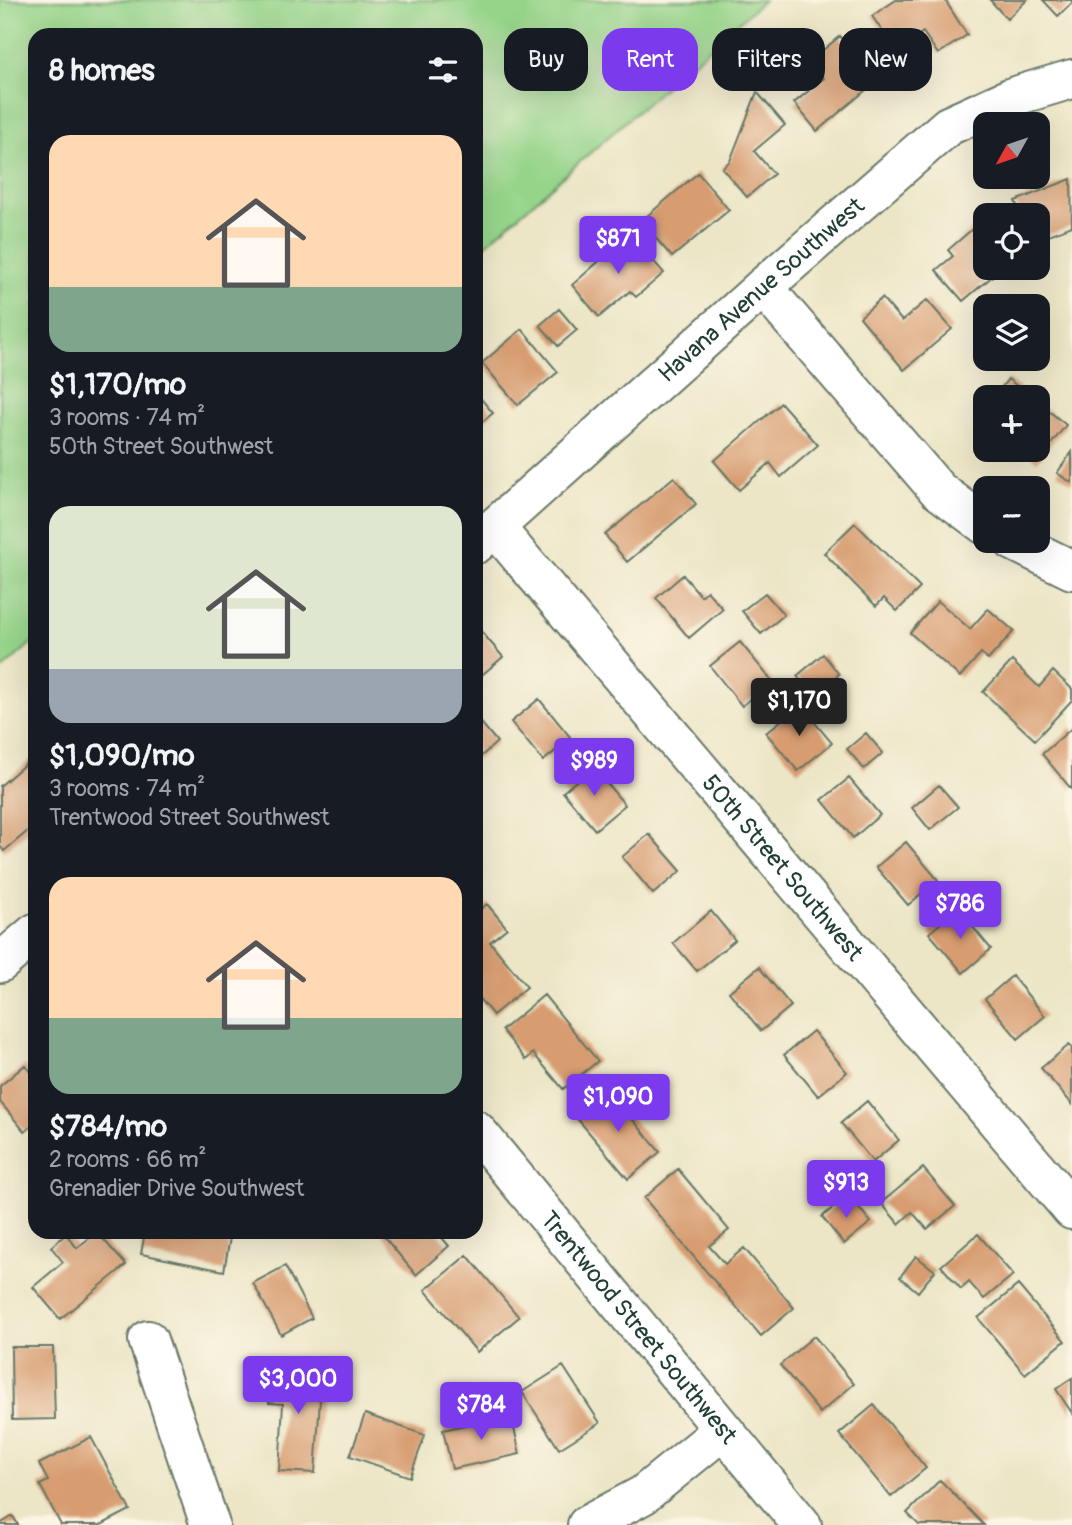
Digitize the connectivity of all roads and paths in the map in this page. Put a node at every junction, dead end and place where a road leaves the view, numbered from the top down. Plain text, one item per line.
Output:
1 (1072, 79) edge
2 (763, 287) junction
3 (973, 516) edge
4 (486, 535) edge
5 (1037, 553) edge
6 (1072, 570) edge
7 (28, 939) edge
8 (0, 963) edge
9 (483, 1139) edge
10 (1072, 1210) edge
11 (148, 1340) dead end
12 (723, 1430) junction
13 (210, 1525) edge
14 (587, 1525) edge
15 (802, 1525) edge

1 - 2 street, Havana Avenue Southwest
2 - 3 street
2 - 4 street, Havana Avenue Southwest
4 - 10 street, 50th Street Southwest
5 - 6 street
7 - 8 street
9 - 12 street, Trentwood Street Southwest
11 - 13 street
12 - 14 street
12 - 15 street, Trentwood Street Southwest

